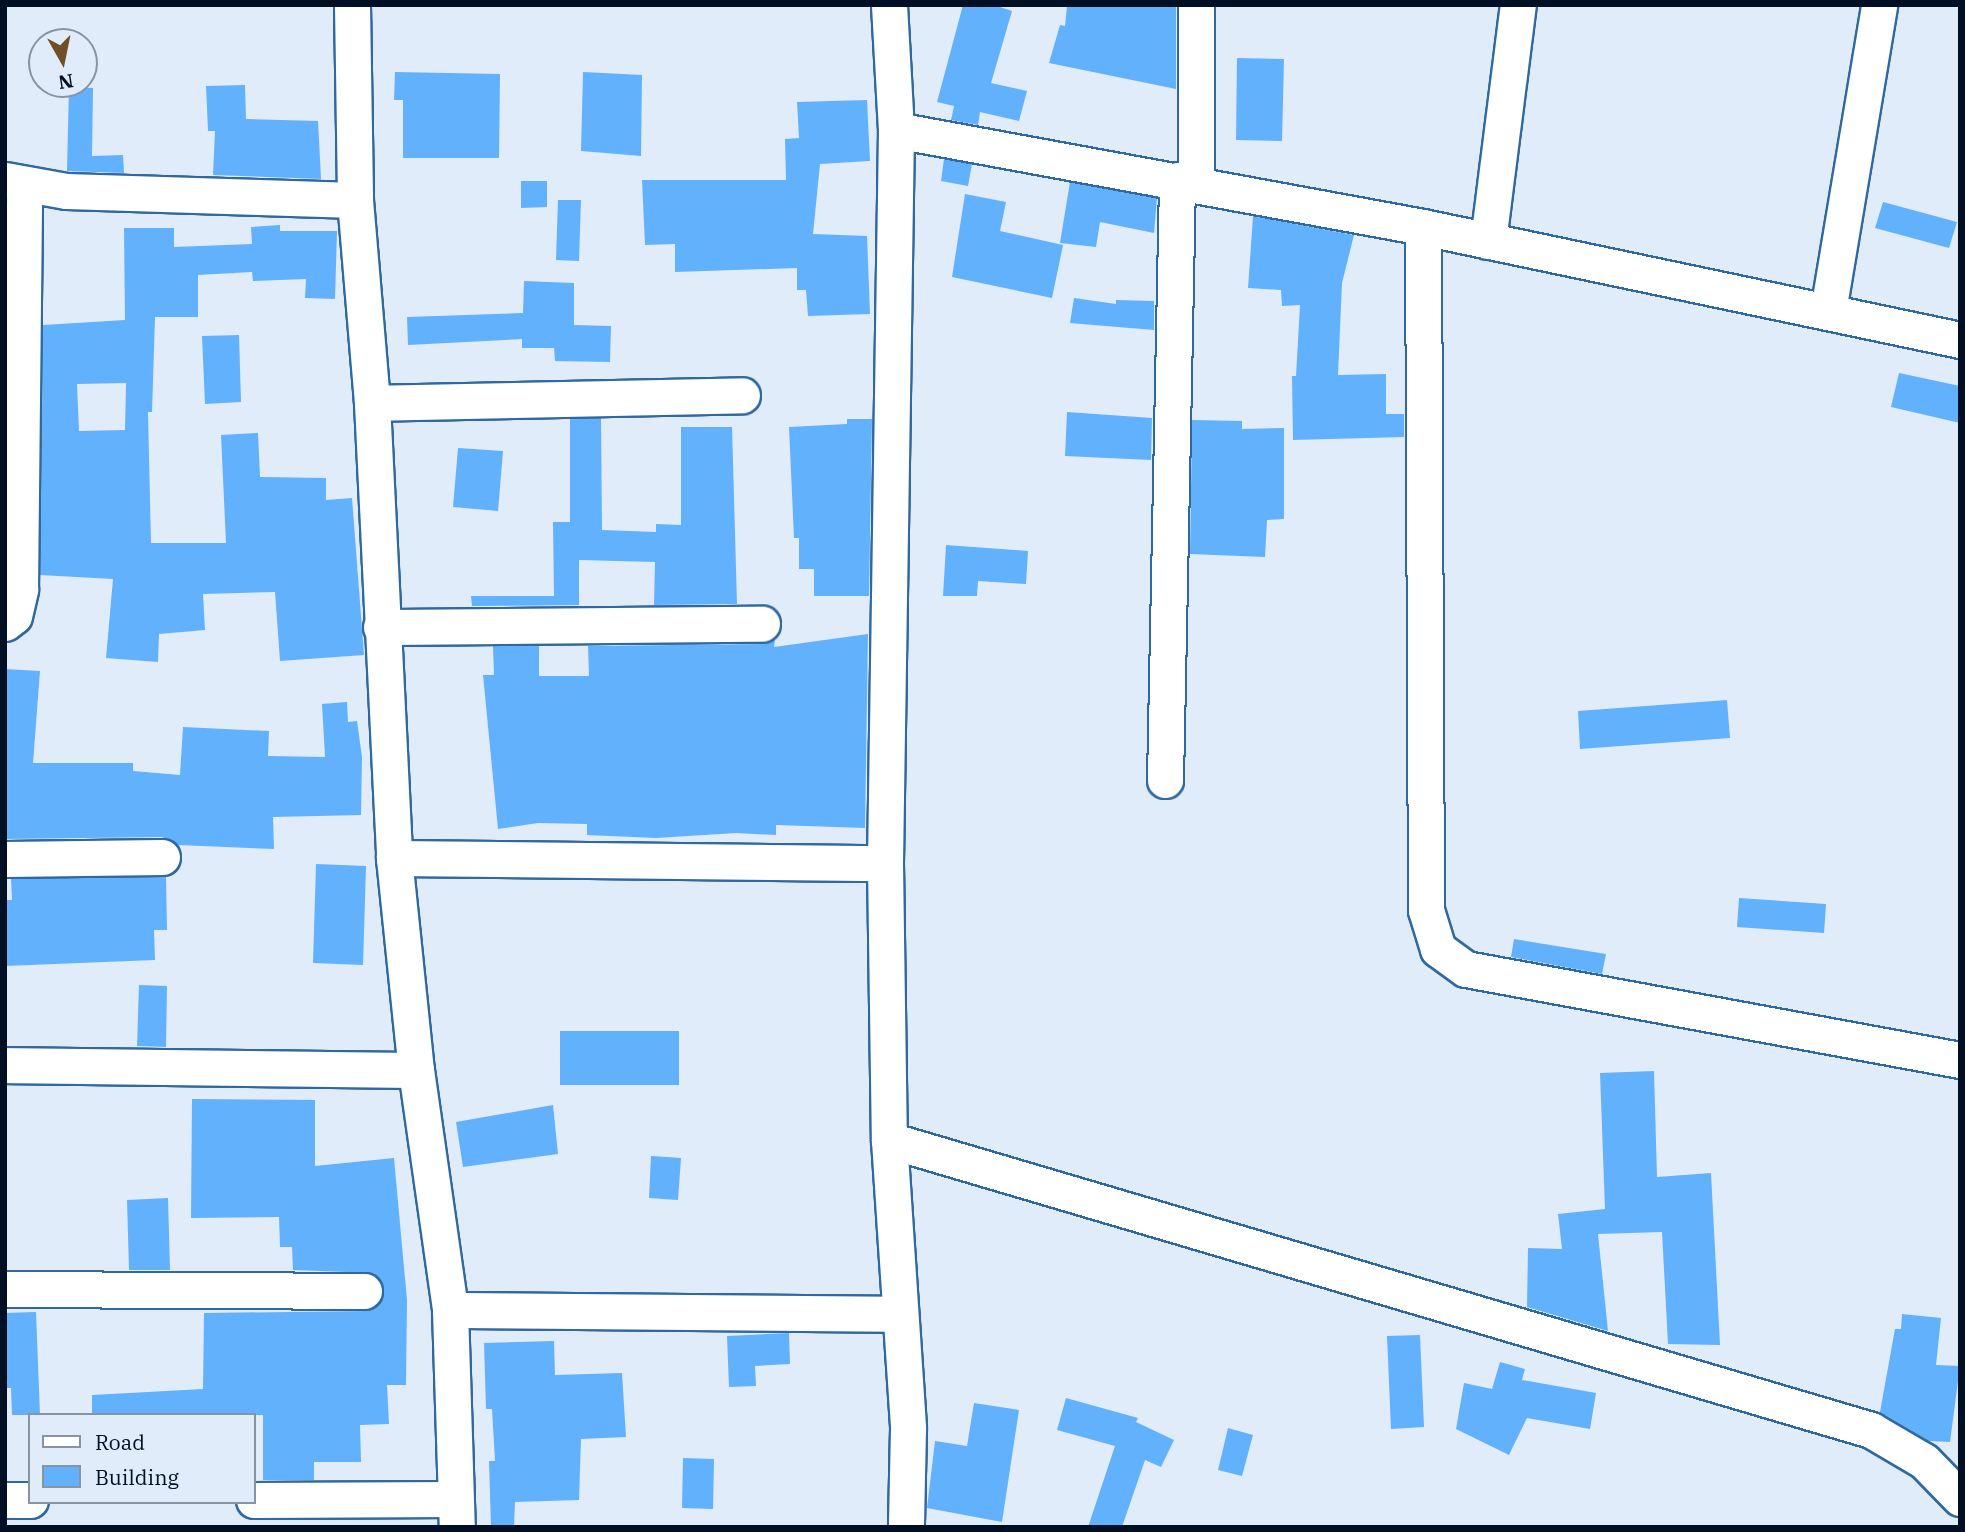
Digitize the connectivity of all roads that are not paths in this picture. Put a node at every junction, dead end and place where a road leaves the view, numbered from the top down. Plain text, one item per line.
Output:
1 (352, 5) edge
2 (889, 5) edge
3 (1196, 5) edge
4 (1518, 5) edge
5 (1879, 5) edge
6 (896, 130) junction
7 (15, 182) edge
8 (1187, 182) junction
9 (355, 200) junction
10 (1423, 227) junction
11 (1488, 241) junction
12 (1828, 311) junction
13 (1960, 340) edge
14 (742, 395) dead end
15 (372, 403) junction
16 (5, 623) edge
17 (762, 624) dead end
18 (381, 627) junction
19 (1165, 780) dead end
20 (162, 857) dead end
21 (394, 858) junction
22 (5, 859) edge
23 (885, 863) junction
24 (1960, 1060) edge
25 (5, 1065) edge
26 (416, 1070) junction
27 (889, 1140) junction
28 (5, 1289) edge
29 (364, 1291) dead end
30 (450, 1310) junction
31 (900, 1314) junction
32 (1960, 1499) edge
33 (5, 1500) edge
34 (28, 1500) edge
35 (256, 1500) edge
36 (456, 1513) edge
37 (906, 1527) edge

1 - 9 street
2 - 6 street
3 - 8 street
4 - 11 street
5 - 12 street
6 - 8 street
6 - 23 street
7 - 9 street
7 - 16 street
8 - 10 street
8 - 19 street
9 - 15 street
10 - 11 street
10 - 24 street
11 - 12 street
12 - 13 street
14 - 15 street
15 - 18 street
17 - 18 street
18 - 21 street
20 - 22 street
21 - 23 street
21 - 26 street
23 - 27 street
25 - 26 street
26 - 30 street
27 - 31 street
27 - 32 street
28 - 29 street
30 - 31 street
30 - 36 street
31 - 37 street
33 - 34 street
35 - 36 street

